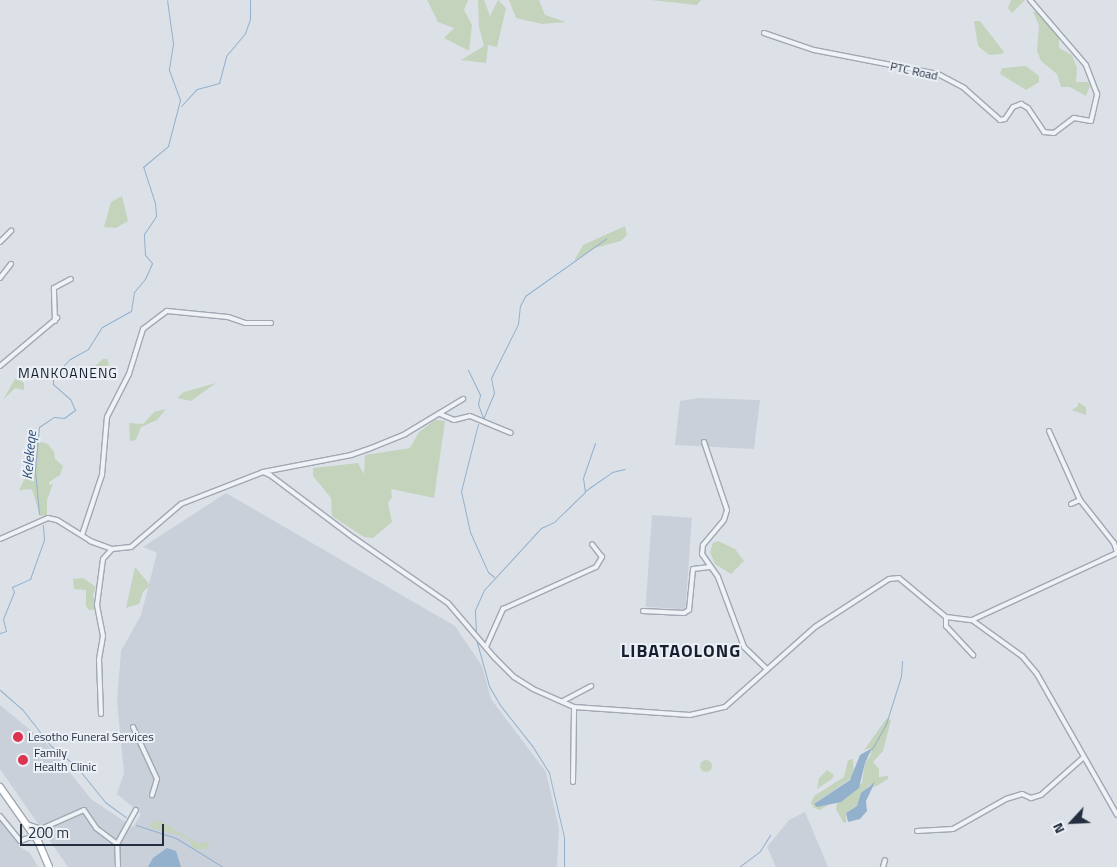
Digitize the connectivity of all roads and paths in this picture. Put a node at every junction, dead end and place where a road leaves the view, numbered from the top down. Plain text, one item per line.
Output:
1 (1030, 0) edge
2 (764, 33) dead end
3 (11, 231) dead end
4 (0, 242) edge
5 (12, 264) dead end
6 (0, 278) edge
7 (70, 279) dead end
8 (271, 323) dead end
9 (0, 366) edge
10 (463, 399) dead end
11 (440, 414) junction
12 (1049, 431) dead end
13 (511, 433) dead end
14 (704, 442) dead end
15 (263, 472) junction
16 (1080, 500) junction
17 (1070, 504) dead end
18 (82, 535) junction
19 (0, 539) edge
20 (592, 544) dead end
21 (112, 549) junction
22 (1117, 552) edge
23 (710, 567) junction
24 (643, 611) dead end
25 (946, 617) junction
26 (972, 620) junction
27 (486, 647) junction
28 (972, 655) dead end
29 (767, 669) junction
30 (591, 686) dead end
31 (563, 701) junction
32 (574, 707) junction
33 (101, 714) dead end
34 (133, 727) dead end
35 (1084, 757) junction
36 (573, 782) dead end
37 (0, 787) edge
38 (152, 794) dead end
39 (136, 810) dead end
40 (1117, 814) edge
41 (0, 816) edge
42 (25, 824) junction
43 (917, 831) dead end
44 (34, 836) junction
45 (117, 844) junction
46 (885, 860) dead end
47 (49, 867) edge
48 (118, 867) edge
49 (883, 867) edge

1 - 2 street, PTC Road
3 - 4 street
5 - 6 street
7 - 9 street
8 - 18 street
10 - 11 street
11 - 13 street
11 - 15 street
12 - 16 street
14 - 23 street
15 - 21 street
15 - 27 street
16 - 17 street
16 - 22 street
18 - 19 street
18 - 21 street
20 - 27 street
21 - 33 street
22 - 26 street
23 - 24 street
23 - 29 street
25 - 26 street
25 - 28 street
25 - 29 street
26 - 35 street
27 - 31 street
29 - 32 street
30 - 31 street
31 - 32 street
32 - 36 street
34 - 38 street
35 - 40 street
35 - 43 street
37 - 42 main road
39 - 45 street
41 - 44 street
42 - 44 main road
42 - 45 street
44 - 47 main road
45 - 48 street
46 - 49 street

